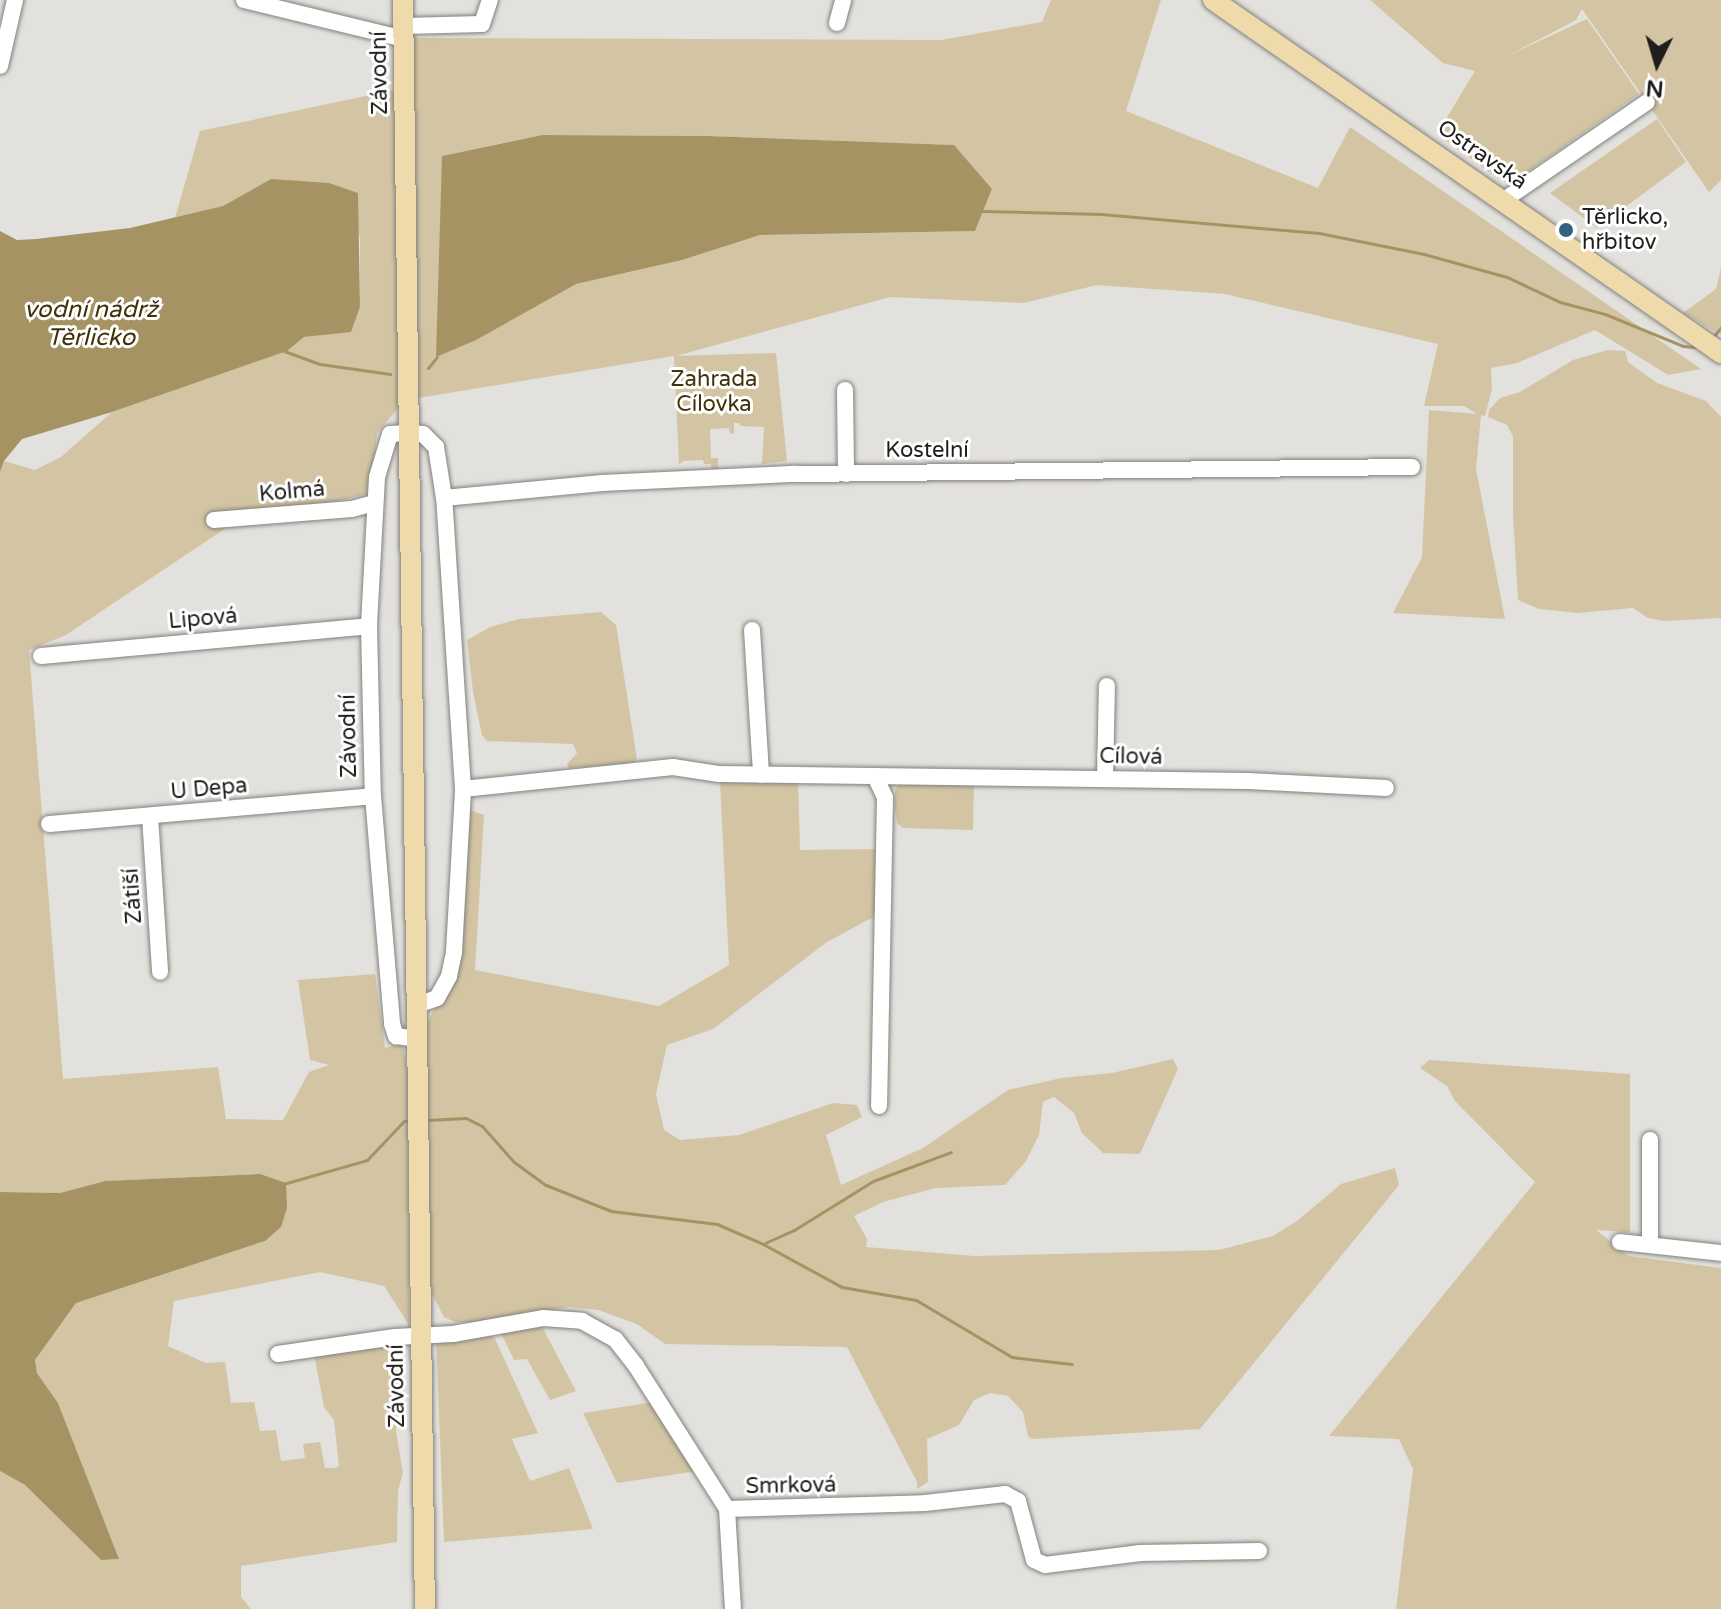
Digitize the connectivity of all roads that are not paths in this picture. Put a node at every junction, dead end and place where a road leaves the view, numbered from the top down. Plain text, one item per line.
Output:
1 (15, 0) edge
2 (244, 0) edge
3 (403, 0) edge
4 (490, 0) edge
5 (1213, 0) edge
6 (838, 1) edge
7 (837, 23) dead end
8 (404, 32) junction
9 (0, 66) edge
10 (1647, 102) dead end
11 (1504, 200) junction
12 (1721, 353) edge
13 (845, 390) dead end
14 (409, 433) junction
15 (1412, 467) dead end
16 (846, 474) junction
17 (444, 498) junction
18 (374, 503) junction
19 (214, 520) dead end
20 (369, 626) junction
21 (752, 630) dead end
22 (41, 656) dead end
23 (1107, 686) dead end
24 (761, 775) junction
25 (875, 776) junction
26 (1105, 778) junction
27 (1386, 788) dead end
28 (463, 789) junction
29 (373, 796) junction
30 (150, 816) junction
31 (49, 824) dead end
32 (160, 972) dead end
33 (417, 1005) junction
34 (417, 1039) junction
35 (879, 1106) dead end
36 (1650, 1140) dead end
37 (1620, 1242) dead end
38 (1650, 1244) junction
39 (1721, 1253) edge
40 (420, 1334) junction
41 (278, 1354) dead end
42 (727, 1509) junction
43 (1259, 1551) dead end
44 (425, 1609) edge
45 (733, 1609) edge

1 - 9 street
2 - 8 street
3 - 8 main road, Závodní
4 - 8 street
5 - 11 main road, Ostravská
6 - 7 street
8 - 14 main road, Závodní
10 - 11 street
11 - 12 main road, Ostravská
13 - 16 street
14 - 17 street
14 - 18 street, Závodní
14 - 33 main road, Závodní
15 - 16 street, Kostelní
16 - 17 street, Kostelní
17 - 28 street
18 - 19 street, Kolmá
18 - 20 street, Závodní
20 - 22 street, Lipová
20 - 29 street, Závodní
21 - 24 street
23 - 26 street
24 - 25 street, Cílová
24 - 28 street, Cílová
25 - 26 street, Cílová
25 - 35 street
26 - 27 street, Cílová
28 - 33 street
29 - 30 street, U Depa
29 - 34 street, Závodní
30 - 31 street, U Depa
30 - 32 street, Zátiší
33 - 34 main road, Závodní
34 - 40 main road, Závodní
36 - 38 street
37 - 38 street
38 - 39 street
40 - 41 street, Smrková
40 - 42 street, Smrková
40 - 44 main road, Závodní
42 - 43 street, Smrková
42 - 45 street

